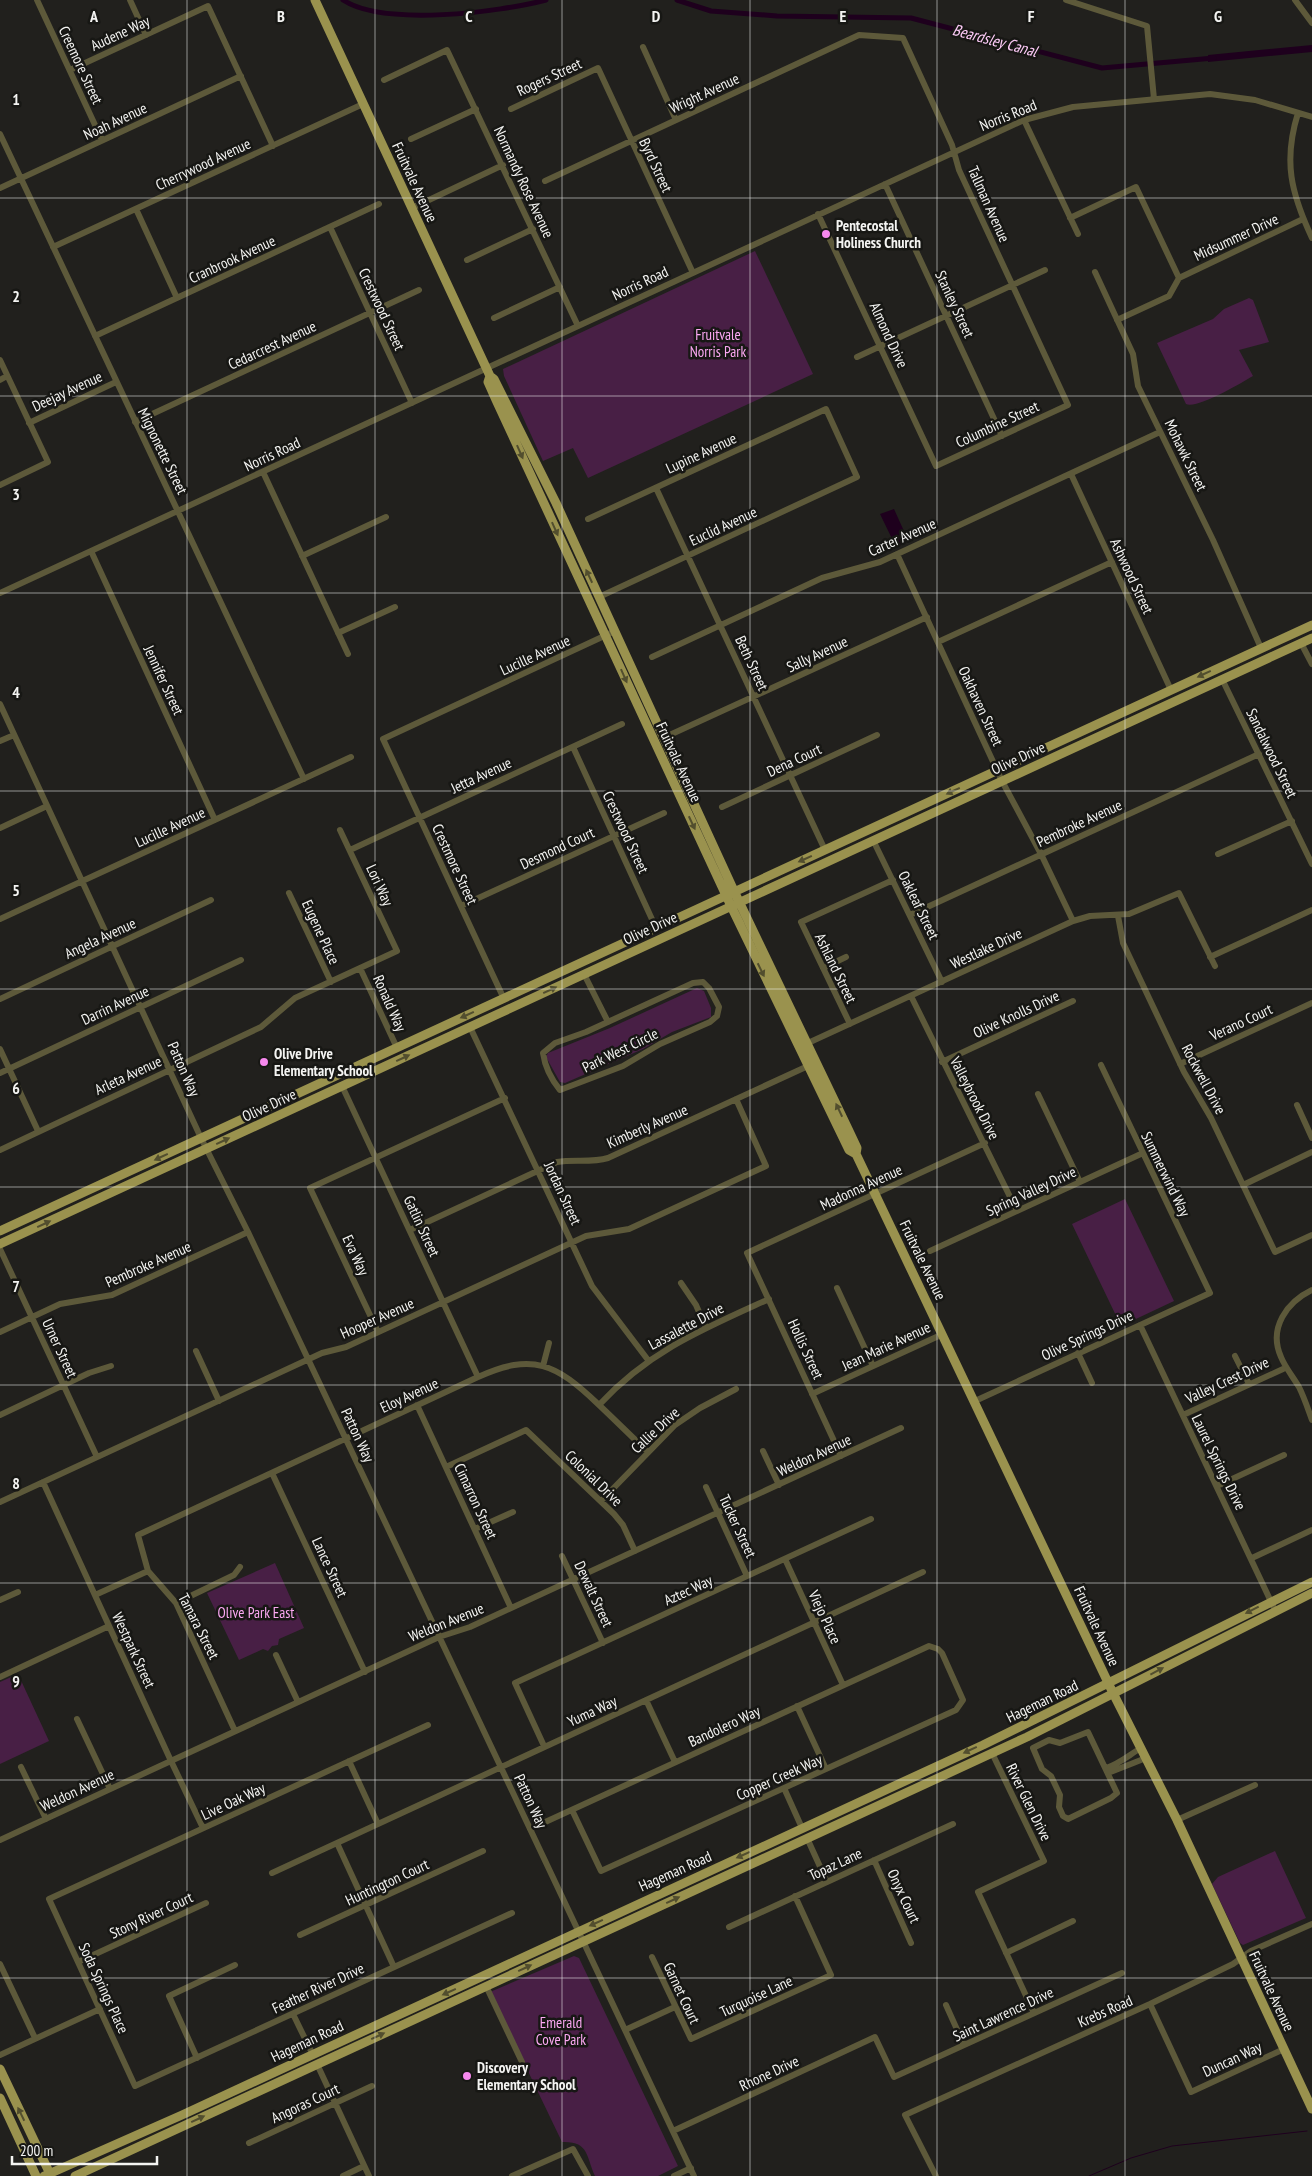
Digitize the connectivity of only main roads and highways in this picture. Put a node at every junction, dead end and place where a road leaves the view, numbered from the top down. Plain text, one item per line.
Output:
1 (315, 0) edge
2 (488, 372) junction
3 (544, 480) junction
4 (535, 484) junction
5 (1312, 625) edge
6 (1312, 638) edge
7 (1261, 648) junction
8 (1225, 678) junction
9 (730, 893) junction
10 (740, 902) junction
11 (731, 906) junction
12 (614, 949) junction
13 (584, 974) junction
14 (504, 999) junction
15 (470, 1027) junction
16 (380, 1056) junction
17 (808, 1066) junction
18 (827, 1085) junction
19 (342, 1086) junction
20 (856, 1154) junction
21 (30, 1218) junction
22 (0, 1231) edge
23 (0, 1239) edge
24 (0, 1244) edge
25 (1312, 1582) edge
26 (1312, 1592) edge
27 (1273, 1605) junction
28 (1218, 1628) junction
29 (1176, 1660) junction
30 (1109, 1683) junction
31 (1113, 1693) junction
32 (1040, 1717) junction
33 (992, 1753) junction
34 (850, 1806) junction
35 (802, 1828) junction
36 (807, 1838) junction
37 (754, 1863) junction
38 (355, 2035) junction
39 (312, 2054) junction
40 (317, 2064) junction
41 (0, 2070) edge
42 (264, 2088) junction
43 (0, 2098) edge
44 (1312, 2109) edge
45 (182, 2115) junction
46 (138, 2147) junction
47 (49, 2175) edge
48 (36, 2176) edge
49 (75, 2176) edge

1 - 2 main road, Fruitvale Avenue
2 - 3 main road, Fruitvale Avenue
2 -> 4 main road, Fruitvale Avenue
3 - 4 main road
9 -> 3 main road, Fruitvale Avenue
4 -> 9 main road, Fruitvale Avenue
5 - 7 main road, Olive Drive
6 - 8 main road, Olive Drive
7 - 8 main road
7 -> 9 main road, Olive Drive
8 - 10 main road, Olive Drive
9 - 10 main road, Fruitvale Avenue
9 - 11 main road, Fruitvale Avenue
9 - 12 main road, Olive Drive
10 - 11 main road, Olive Drive
10 - 18 main road, Fruitvale Avenue
11 - 13 main road, Olive Drive
11 -> 17 main road, Fruitvale Avenue
12 - 13 main road
12 - 14 main road, Olive Drive
15 -> 13 main road, Olive Drive
14 - 15 main road
14 -> 16 main road, Olive Drive
19 -> 15 main road, Olive Drive
16 - 19 main road
16 -> 21 main road, Olive Drive
17 - 18 main road
17 - 20 main road, Fruitvale Avenue
20 -> 18 main road, Fruitvale Avenue
24 -> 19 main road, Olive Drive
20 - 30 main road, Fruitvale Avenue
21 - 22 main road, Olive Drive
21 - 23 main road
25 - 27 main road, Hageman Road
26 - 27 main road, Hageman Road
27 -> 28 main road, Hageman Road
27 - 29 main road, Hageman Road
28 - 29 main road
28 - 30 main road, Hageman Road
31 -> 29 main road, Hageman Road
30 - 31 main road, Fruitvale Avenue
30 - 32 main road, Hageman Road
31 - 33 main road, Hageman Road
31 - 44 main road, Fruitvale Avenue
32 - 33 main road
32 -> 34 main road, Hageman Road
33 - 36 main road, Hageman Road
34 - 35 main road, Hageman Road
34 - 36 main road
35 - 37 main road
35 -> 38 main road, Hageman Road
36 - 37 main road, Hageman Road
40 -> 37 main road, Hageman Road
38 - 39 main road, Hageman Road
38 - 40 main road
39 - 42 main road
39 - 45 main road, Hageman Road
40 - 42 main road, Hageman Road
47 -> 41 main road
46 -> 42 main road, Hageman Road
43 - 48 main road
45 - 46 main road
45 - 47 main road, Hageman Road
46 - 49 main road, Hageman Road

